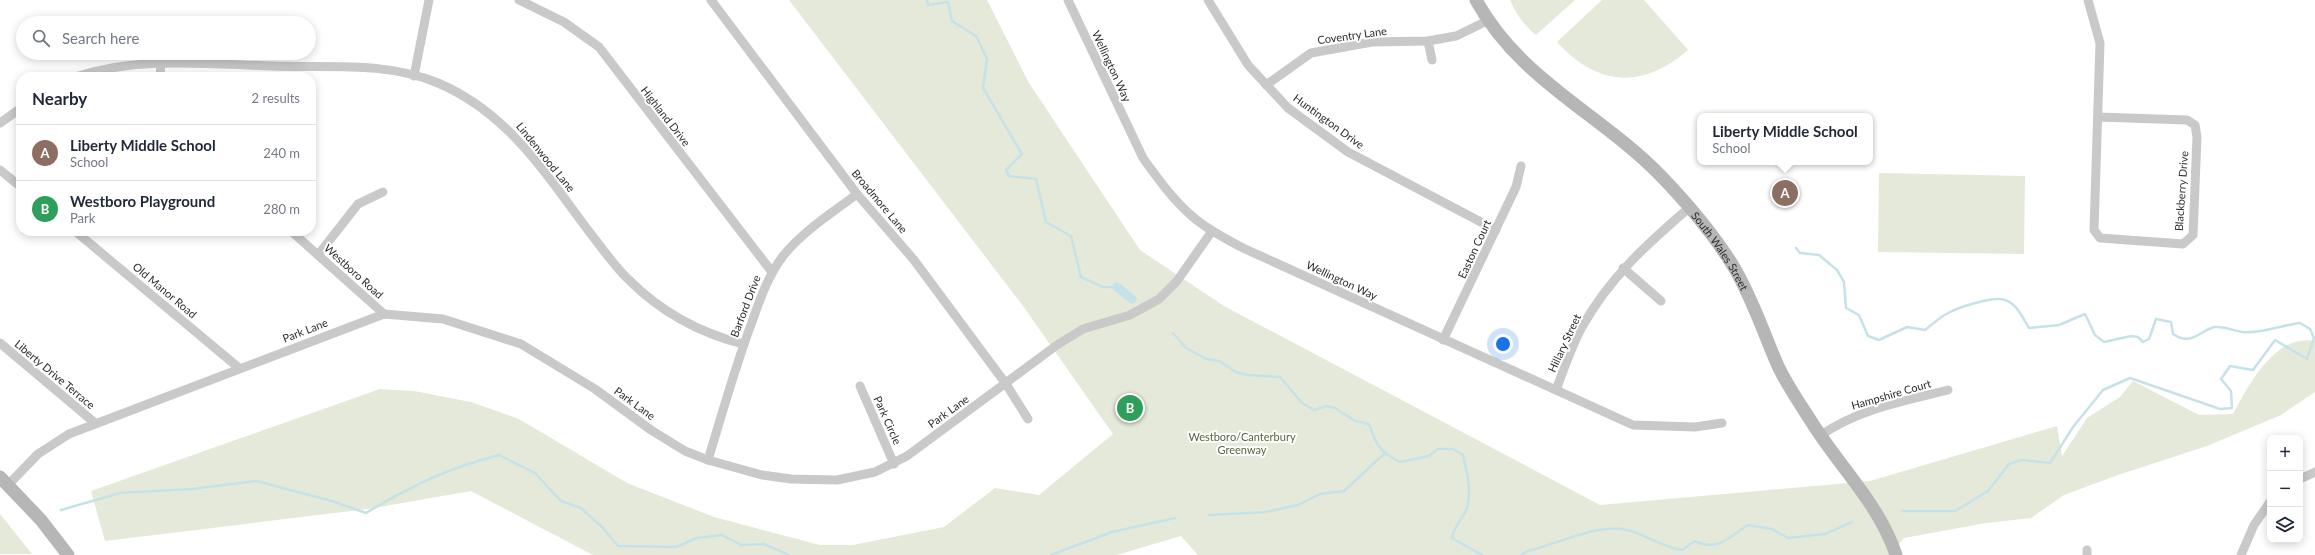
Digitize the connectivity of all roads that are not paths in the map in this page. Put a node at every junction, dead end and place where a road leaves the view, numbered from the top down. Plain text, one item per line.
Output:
1 (429, 0) edge
2 (519, 0) edge
3 (711, 0) edge
4 (1068, 0) edge
5 (1208, 0) edge
6 (1476, 0) edge
7 (2088, 0) edge
8 (1489, 20) junction
9 (1428, 41) junction
10 (1432, 60) dead end
11 (161, 62) junction
12 (93, 72) edge
13 (160, 72) edge
14 (414, 76) junction
15 (1266, 85) junction
16 (16, 112) edge
17 (2098, 117) junction
18 (1, 125) edge
19 (1521, 166) dead end
20 (0, 170) edge
21 (16, 183) edge
22 (383, 192) dead end
23 (857, 194) junction
24 (1690, 207) junction
25 (1496, 230) junction
26 (1212, 231) junction
27 (81, 236) edge
28 (297, 236) edge
29 (318, 255) junction
30 (1623, 268) junction
31 (772, 272) junction
32 (1661, 301) dead end
33 (384, 314) junction
34 (1443, 340) junction
35 (0, 343) edge
36 (743, 344) junction
37 (239, 368) junction
38 (1006, 384) junction
39 (860, 386) dead end
40 (1556, 390) junction
41 (1948, 390) dead end
42 (1028, 419) dead end
43 (95, 423) junction
44 (1722, 423) dead end
45 (1820, 435) junction
46 (708, 460) junction
47 (894, 464) junction
48 (2315, 472) edge
49 (2303, 478) edge
50 (4, 481) edge
51 (2267, 506) edge
52 (68, 555) edge
53 (1896, 555) edge
54 (2241, 555) edge

1 - 14 street
2 - 31 street, Highland Drive
3 - 23 street, Broadmore Lane
4 - 26 street, Wellington Way
5 - 15 street, Huntington Drive
6 - 8 street, South Wales Street
7 - 17 street, Blackberry Drive
8 - 9 street, Coventry Lane
8 - 24 street, South Wales Street
9 - 10 street
9 - 15 street, Coventry Lane
11 - 12 street, Lindenwood Lane
11 - 13 street
11 - 14 street, Lindenwood Lane
14 - 36 street, Lindenwood Lane
15 - 25 street, Huntington Drive
16 - 18 street
17 - 17 street, Blackberry Drive
19 - 25 street, Easton Court
20 - 21 street
22 - 29 street
23 - 31 street, Barford Drive
23 - 38 street, Broadmore Lane
24 - 30 street, Hillary Street
24 - 45 street, South Wales Street
25 - 34 street, Easton Court
26 - 34 street, Wellington Way
26 - 38 street, Park Lane
27 - 37 street, Old Manor Road
28 - 29 street, Westboro Road
29 - 33 street, Westboro Road
30 - 32 street
30 - 40 street, Hillary Street
31 - 36 street, Barford Drive
33 - 37 street, Park Lane
33 - 46 street, Park Lane
34 - 40 street, Wellington Way
35 - 43 street, Liberty Drive Terrace
36 - 46 street, Barford Drive
37 - 43 street, Park Lane
38 - 42 street, Broadmore Lane
38 - 47 street, Park Lane
39 - 47 street, Park Circle
40 - 44 street, Wellington Way
41 - 45 street, Hampshire Court
43 - 50 street, Park Lane
45 - 53 street, South Wales Street
46 - 47 street, Park Lane
48 - 49 street
50 - 52 street
51 - 54 street

